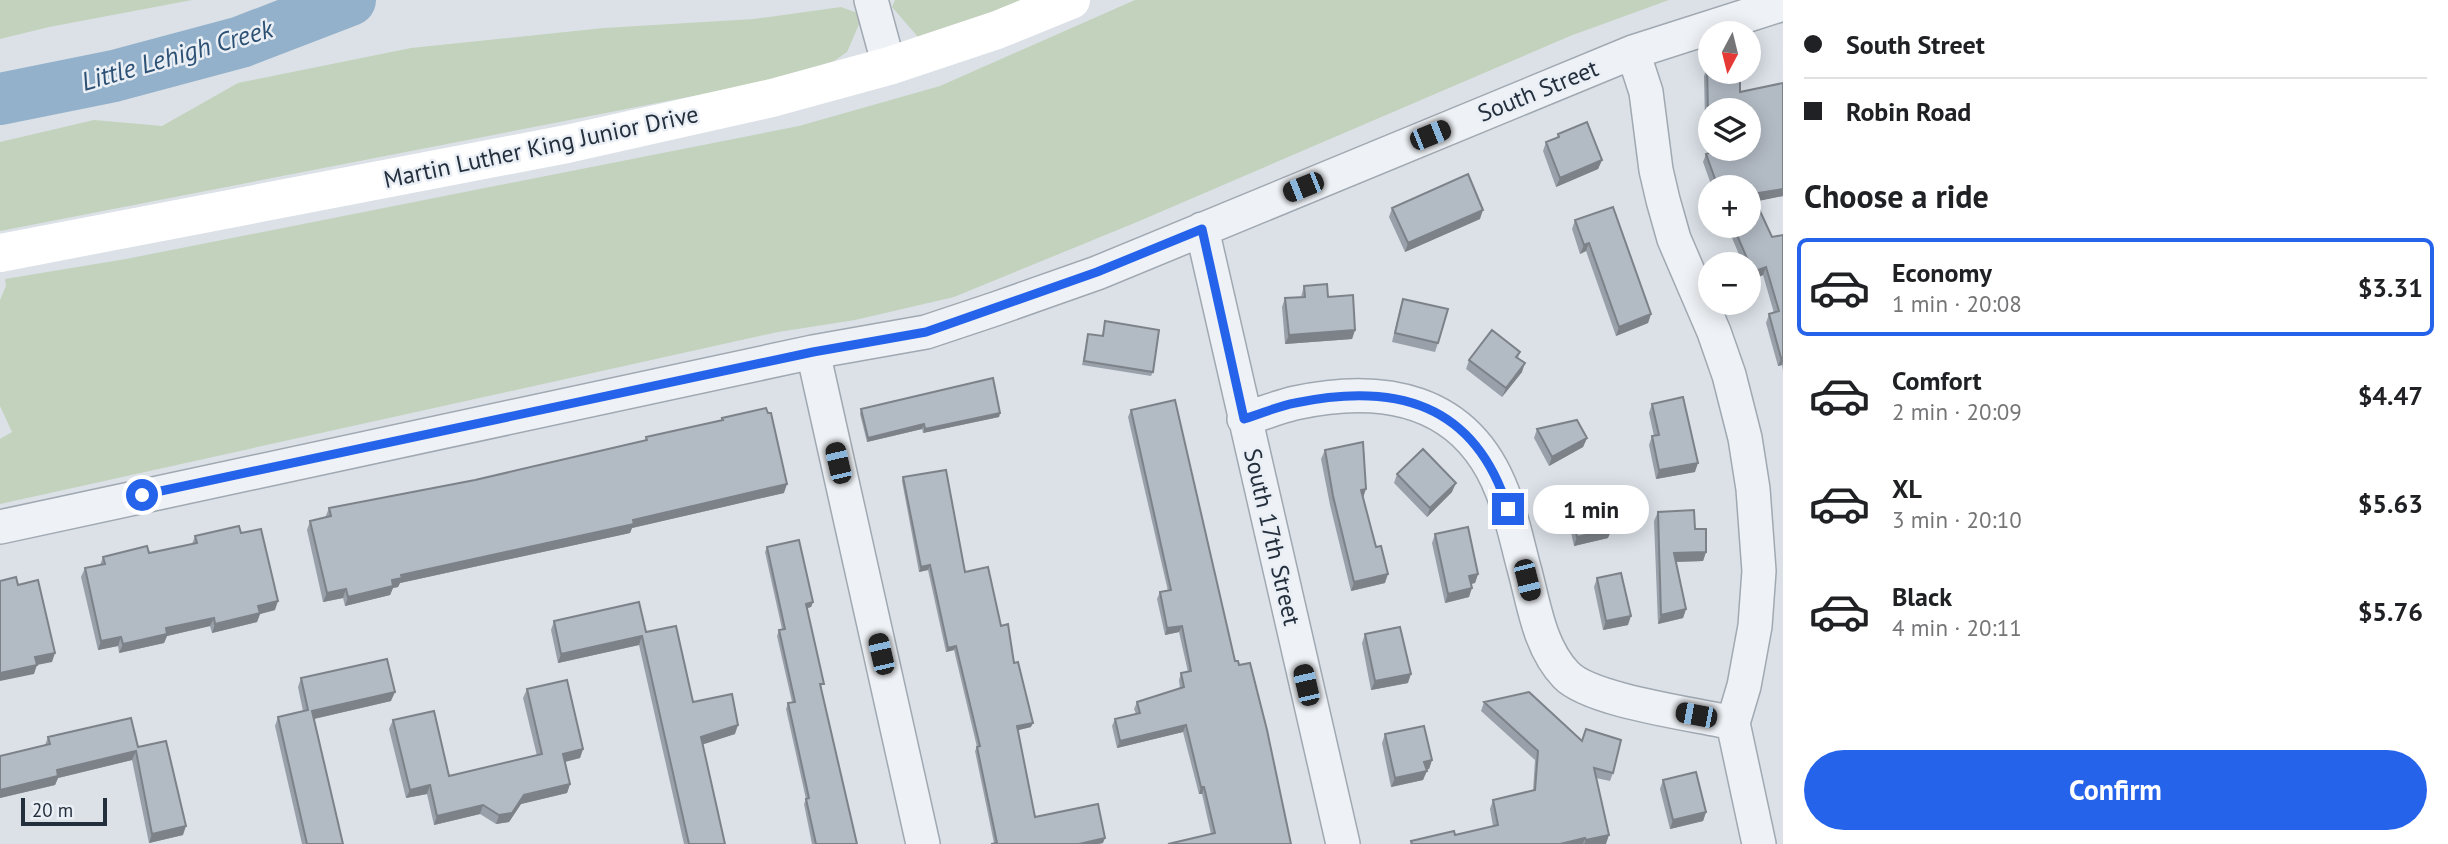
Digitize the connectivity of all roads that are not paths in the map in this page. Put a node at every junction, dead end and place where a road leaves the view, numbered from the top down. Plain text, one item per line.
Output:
1 (1070, 0) edge
2 (1783, 4) edge
3 (873, 6) edge
4 (1633, 52) junction
5 (889, 66) junction
6 (1202, 229) junction
7 (0, 253) edge
8 (813, 352) junction
9 (1244, 419) junction
10 (0, 527) edge
11 (1733, 723) junction
12 (923, 844) edge
13 (1343, 844) edge
14 (1759, 844) edge

1 - 5 main road, Martin Luther King Junior Drive
2 - 4 street, South Street
3 - 5 street
4 - 6 street, South Street
4 - 11 street
5 - 7 main road, Martin Luther King Junior Drive
6 - 8 street, South Street
6 - 9 street, South 17th Street
8 - 10 street, South Street
8 - 12 street
9 - 11 street
9 - 13 street, South 17th Street
11 - 14 street

